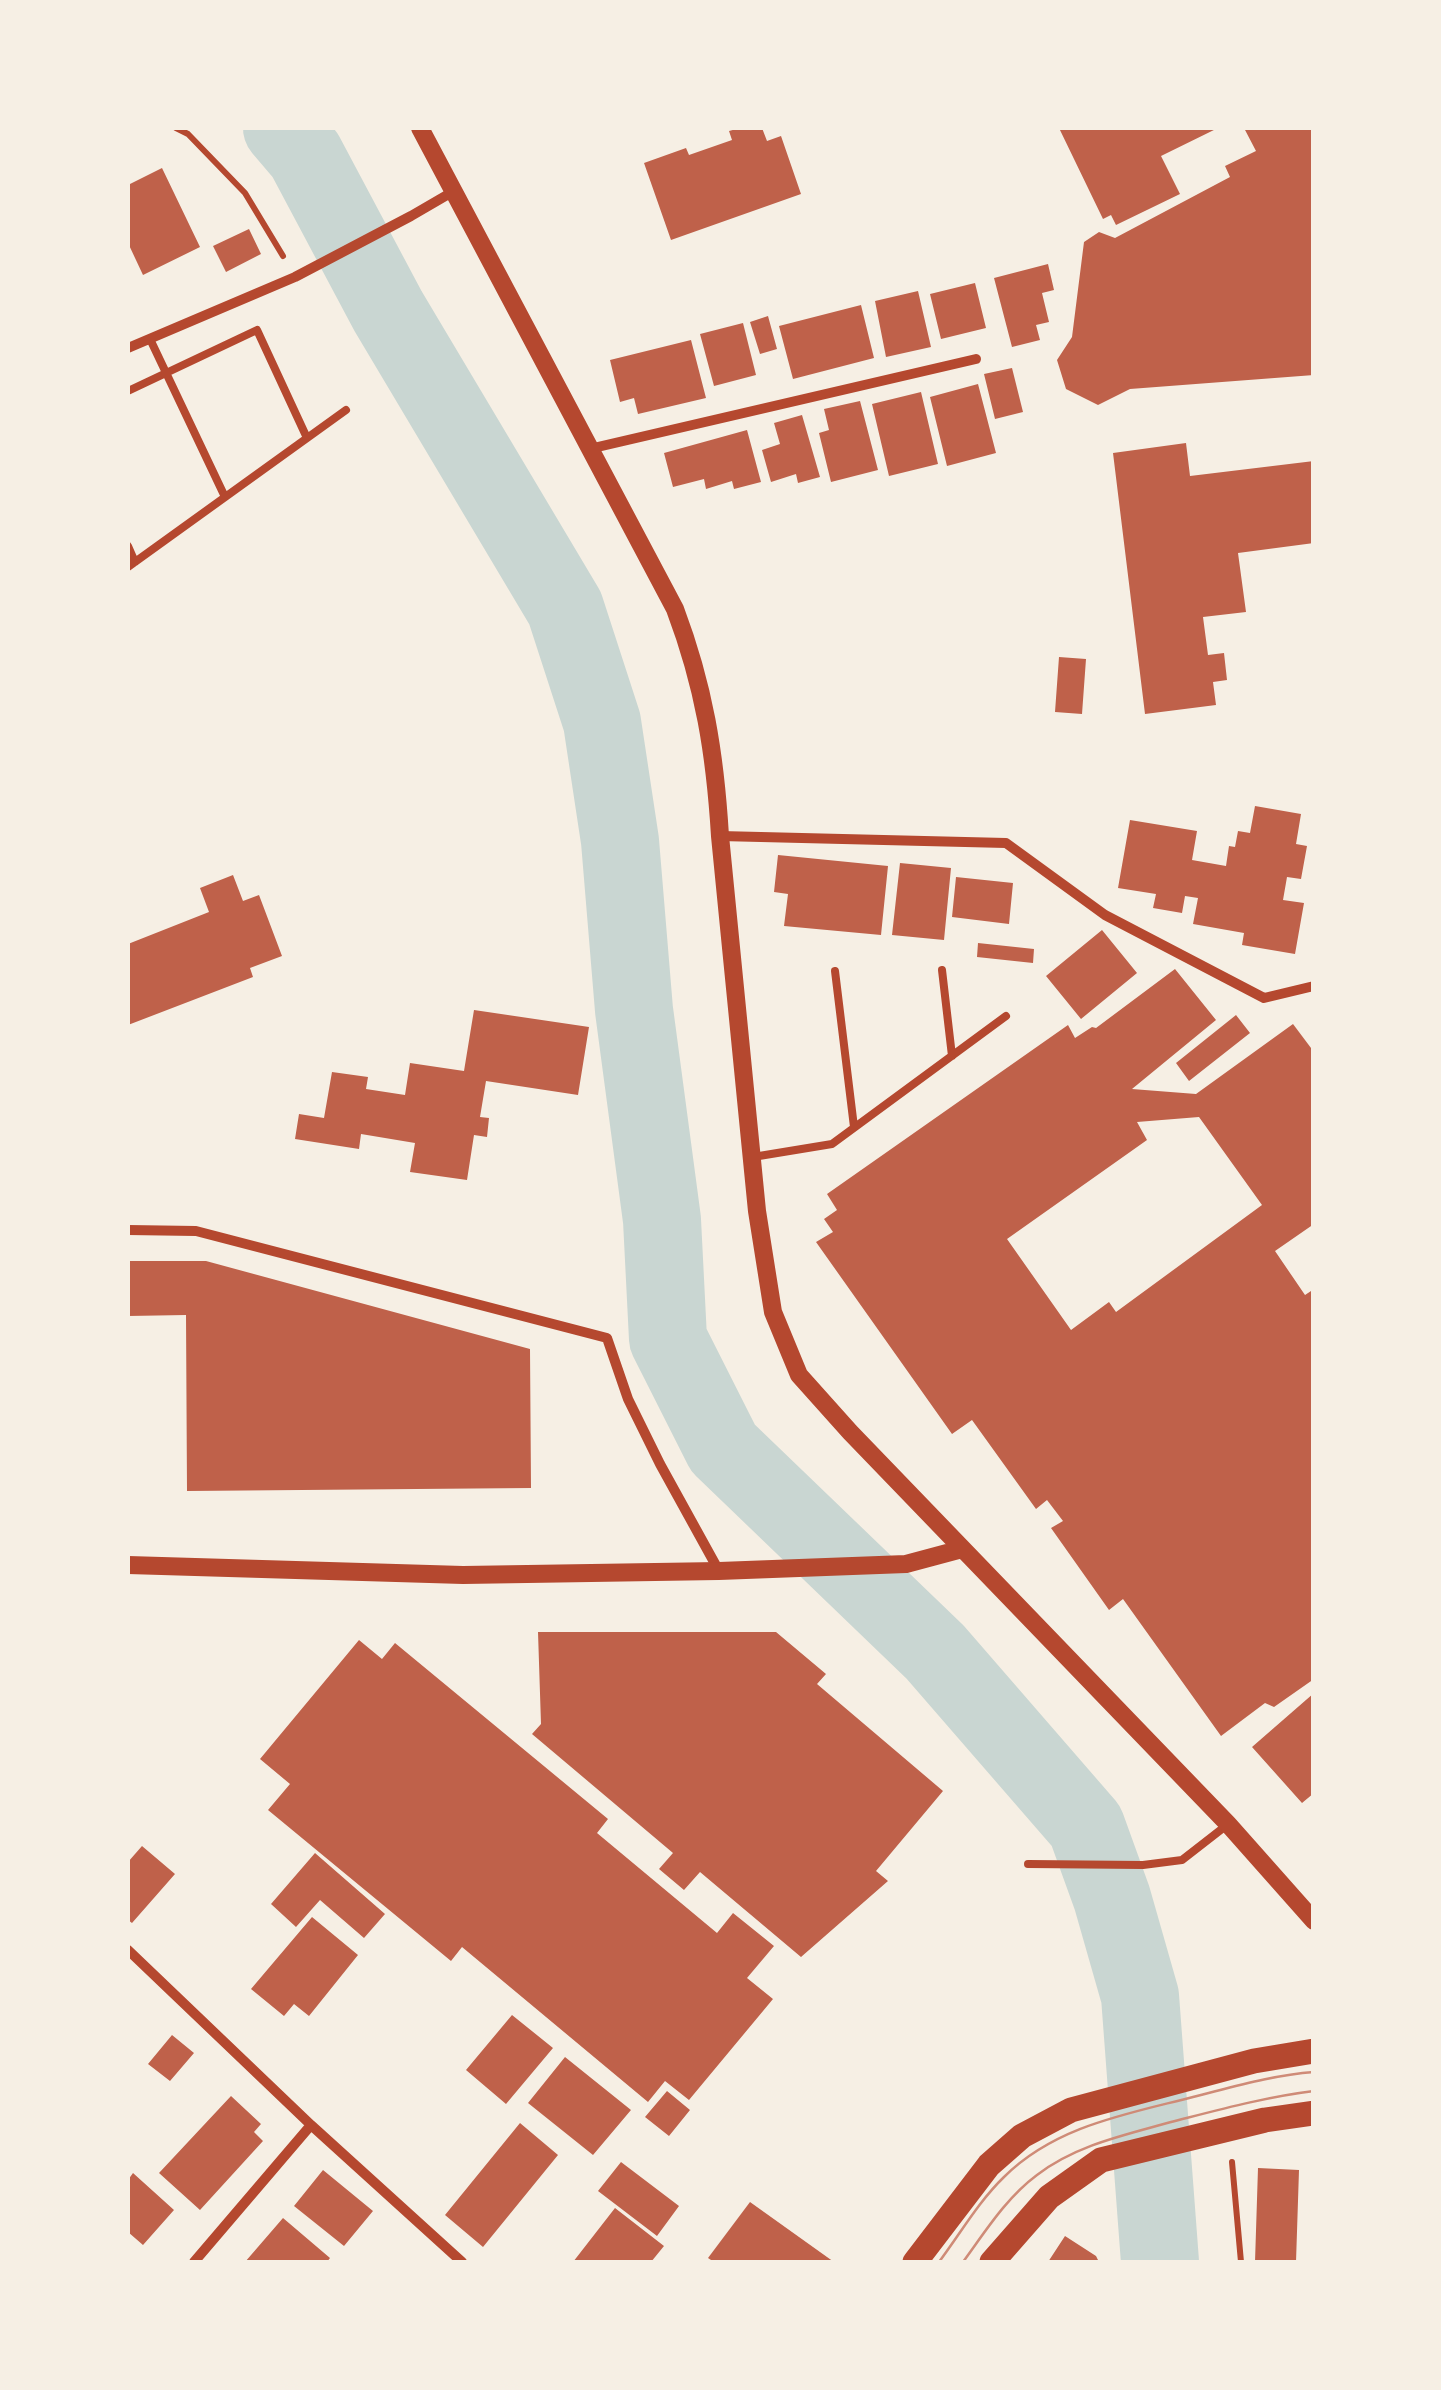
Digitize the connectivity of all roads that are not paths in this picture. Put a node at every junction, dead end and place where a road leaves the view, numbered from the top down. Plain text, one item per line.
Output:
1 (422, 128) edge
2 (454, 191) junction
3 (150, 339) junction
4 (128, 348) edge
5 (976, 359) dead end
6 (166, 372) junction
7 (128, 390) edge
8 (346, 410) dead end
9 (307, 438) junction
10 (589, 449) junction
11 (225, 497) junction
12 (128, 546) edge
13 (131, 564) edge
14 (720, 836) junction
15 (942, 970) dead end
16 (834, 971) dead end
17 (1314, 986) edge
18 (1006, 1016) dead end
19 (952, 1056) junction
20 (854, 1127) junction
21 (752, 1157) junction
22 (128, 1230) edge
23 (962, 1549) junction
24 (128, 1565) edge
25 (719, 1571) junction
26 (1228, 1824) junction
27 (1028, 1864) dead end
28 (1314, 1921) edge
29 (128, 1950) edge
30 (1314, 2051) edge
31 (1314, 2113) edge
32 (311, 2125) junction
33 (194, 2262) edge
34 (462, 2262) edge
35 (915, 2262) edge
36 (992, 2262) edge

1 - 2 street
2 - 3 street
2 - 10 street
3 - 4 street
3 - 6 lane
5 - 10 street
6 - 7 lane
6 - 9 lane
6 - 11 lane
8 - 9 lane
9 - 11 lane
10 - 14 street
11 - 13 lane
12 - 13 lane
14 - 17 street
14 - 21 street
15 - 19 lane
16 - 20 lane
18 - 19 lane
19 - 20 lane
20 - 21 lane
21 - 23 street
22 - 25 street
23 - 25 street
23 - 26 street
24 - 25 street
26 - 27 lane
26 - 28 street
29 - 32 street
30 - 35 main road
31 - 36 main road
32 - 33 street
32 - 34 street

